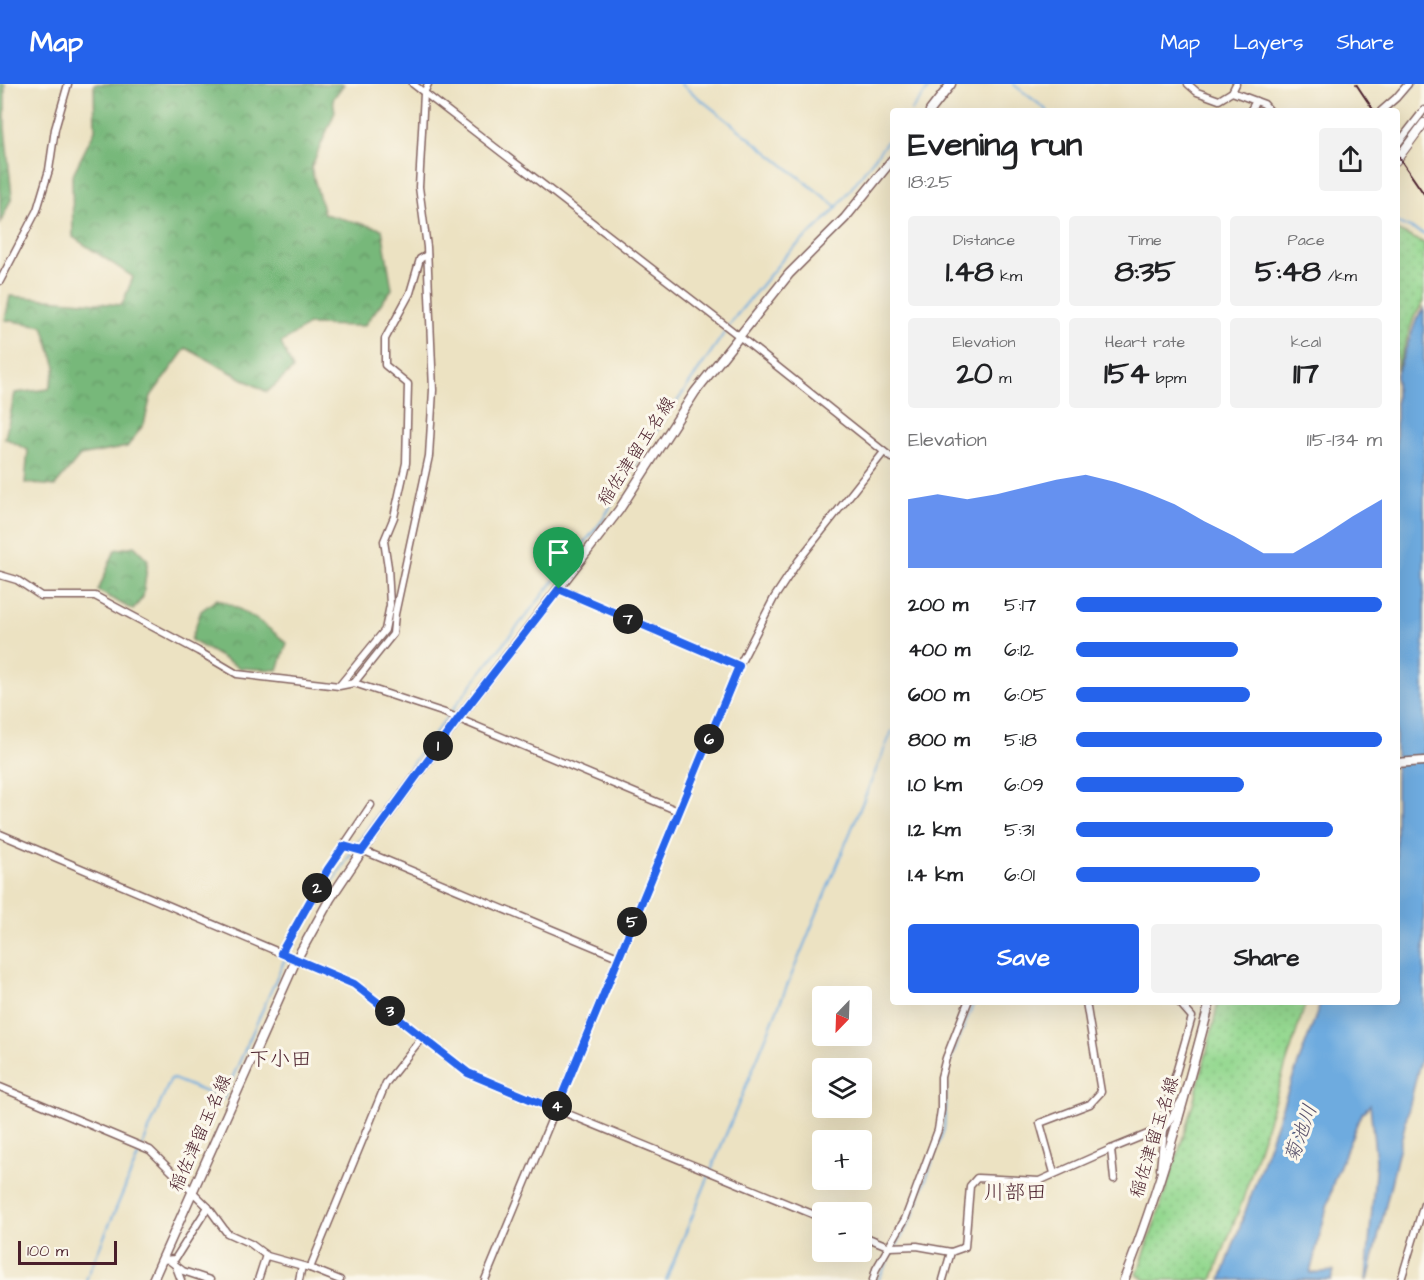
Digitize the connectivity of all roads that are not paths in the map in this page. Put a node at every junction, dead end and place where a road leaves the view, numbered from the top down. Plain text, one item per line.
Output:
1 (68, 84) edge
2 (413, 84) edge
3 (428, 84) edge
4 (951, 84) edge
5 (1188, 84) edge
6 (1236, 84) edge
7 (1408, 84) edge
8 (1232, 92) junction
9 (424, 93) junction
10 (1256, 101) junction
11 (932, 108) edge
12 (1252, 108) edge
13 (1267, 108) edge
14 (1384, 108) edge
15 (1424, 110) edge
16 (1424, 123) edge
17 (1400, 141) edge
18 (1400, 156) edge
19 (890, 162) edge
20 (427, 255) junction
21 (0, 281) edge
22 (732, 331) junction
23 (884, 452) junction
24 (890, 456) edge
25 (0, 575) edge
26 (559, 589) junction
27 (739, 666) junction
28 (354, 683) junction
29 (340, 685) junction
30 (455, 718) junction
31 (1424, 761) edge
32 (1400, 763) edge
33 (371, 805) dead end
34 (678, 811) junction
35 (0, 834) edge
36 (344, 846) junction
37 (362, 851) junction
38 (281, 953) junction
39 (618, 957) junction
40 (295, 960) junction
41 (967, 1005) edge
42 (1086, 1005) edge
43 (1182, 1005) edge
44 (1209, 1005) edge
45 (423, 1036) junction
46 (0, 1087) edge
47 (1185, 1093) junction
48 (556, 1110) junction
49 (1162, 1130) junction
50 (1111, 1149) junction
51 (1054, 1173) junction
52 (1160, 1178) junction
53 (1114, 1179) dead end
54 (192, 1192) junction
55 (1424, 1204) edge
56 (208, 1207) junction
57 (812, 1214) edge
58 (872, 1240) edge
59 (890, 1247) junction
60 (951, 1252) junction
61 (266, 1255) junction
62 (169, 1262) junction
63 (302, 1266) junction
64 (310, 1268) junction
65 (153, 1280) edge
66 (181, 1280) edge
67 (210, 1280) edge
68 (258, 1280) edge
69 (299, 1280) edge
70 (340, 1280) edge
71 (485, 1280) edge
72 (873, 1280) edge
73 (943, 1280) edge
74 (1124, 1280) edge
75 (1401, 1280) edge

1 - 21 street
2 - 9 street
3 - 9 street
4 - 11 main road
5 - 8 street
6 - 8 street
7 - 14 street
8 - 10 street
9 - 20 street
9 - 22 street
10 - 12 street
10 - 13 street
15 - 17 street
16 - 18 street
19 - 22 main road, 稲佐津留玉名線
20 - 28 street
20 - 29 street
22 - 23 street
22 - 26 main road, 稲佐津留玉名線
23 - 24 street
23 - 27 street
25 - 29 street
26 - 27 street
26 - 30 main road, 稲佐津留玉名線
27 - 34 street
28 - 29 street
28 - 30 street
30 - 34 street
30 - 37 main road, 稲佐津留玉名線
31 - 32 main road
33 - 36 street
34 - 39 street
35 - 38 street
36 - 37 street
36 - 38 street
37 - 39 street
37 - 40 main road, 稲佐津留玉名線
38 - 40 street
39 - 48 street
40 - 45 street
40 - 54 main road, 稲佐津留玉名線
41 - 59 street
42 - 51 street
43 - 49 street
44 - 47 main road, 稲佐津留玉名線
45 - 48 street
45 - 64 street
46 - 54 street
47 - 49 street
47 - 52 main road, 稲佐津留玉名線
48 - 57 street
48 - 71 street
49 - 50 street
49 - 52 street
50 - 51 street
50 - 53 street
51 - 60 street
52 - 74 main road, 稲佐津留玉名線
54 - 56 street
54 - 62 main road, 稲佐津留玉名線
55 - 75 street
56 - 61 street
56 - 62 street
58 - 59 street
59 - 60 street
59 - 72 street
60 - 73 street
61 - 63 street
61 - 68 street
62 - 65 main road, 稲佐津留玉名線
62 - 66 street
62 - 67 street
63 - 64 street
63 - 69 street
64 - 70 street

